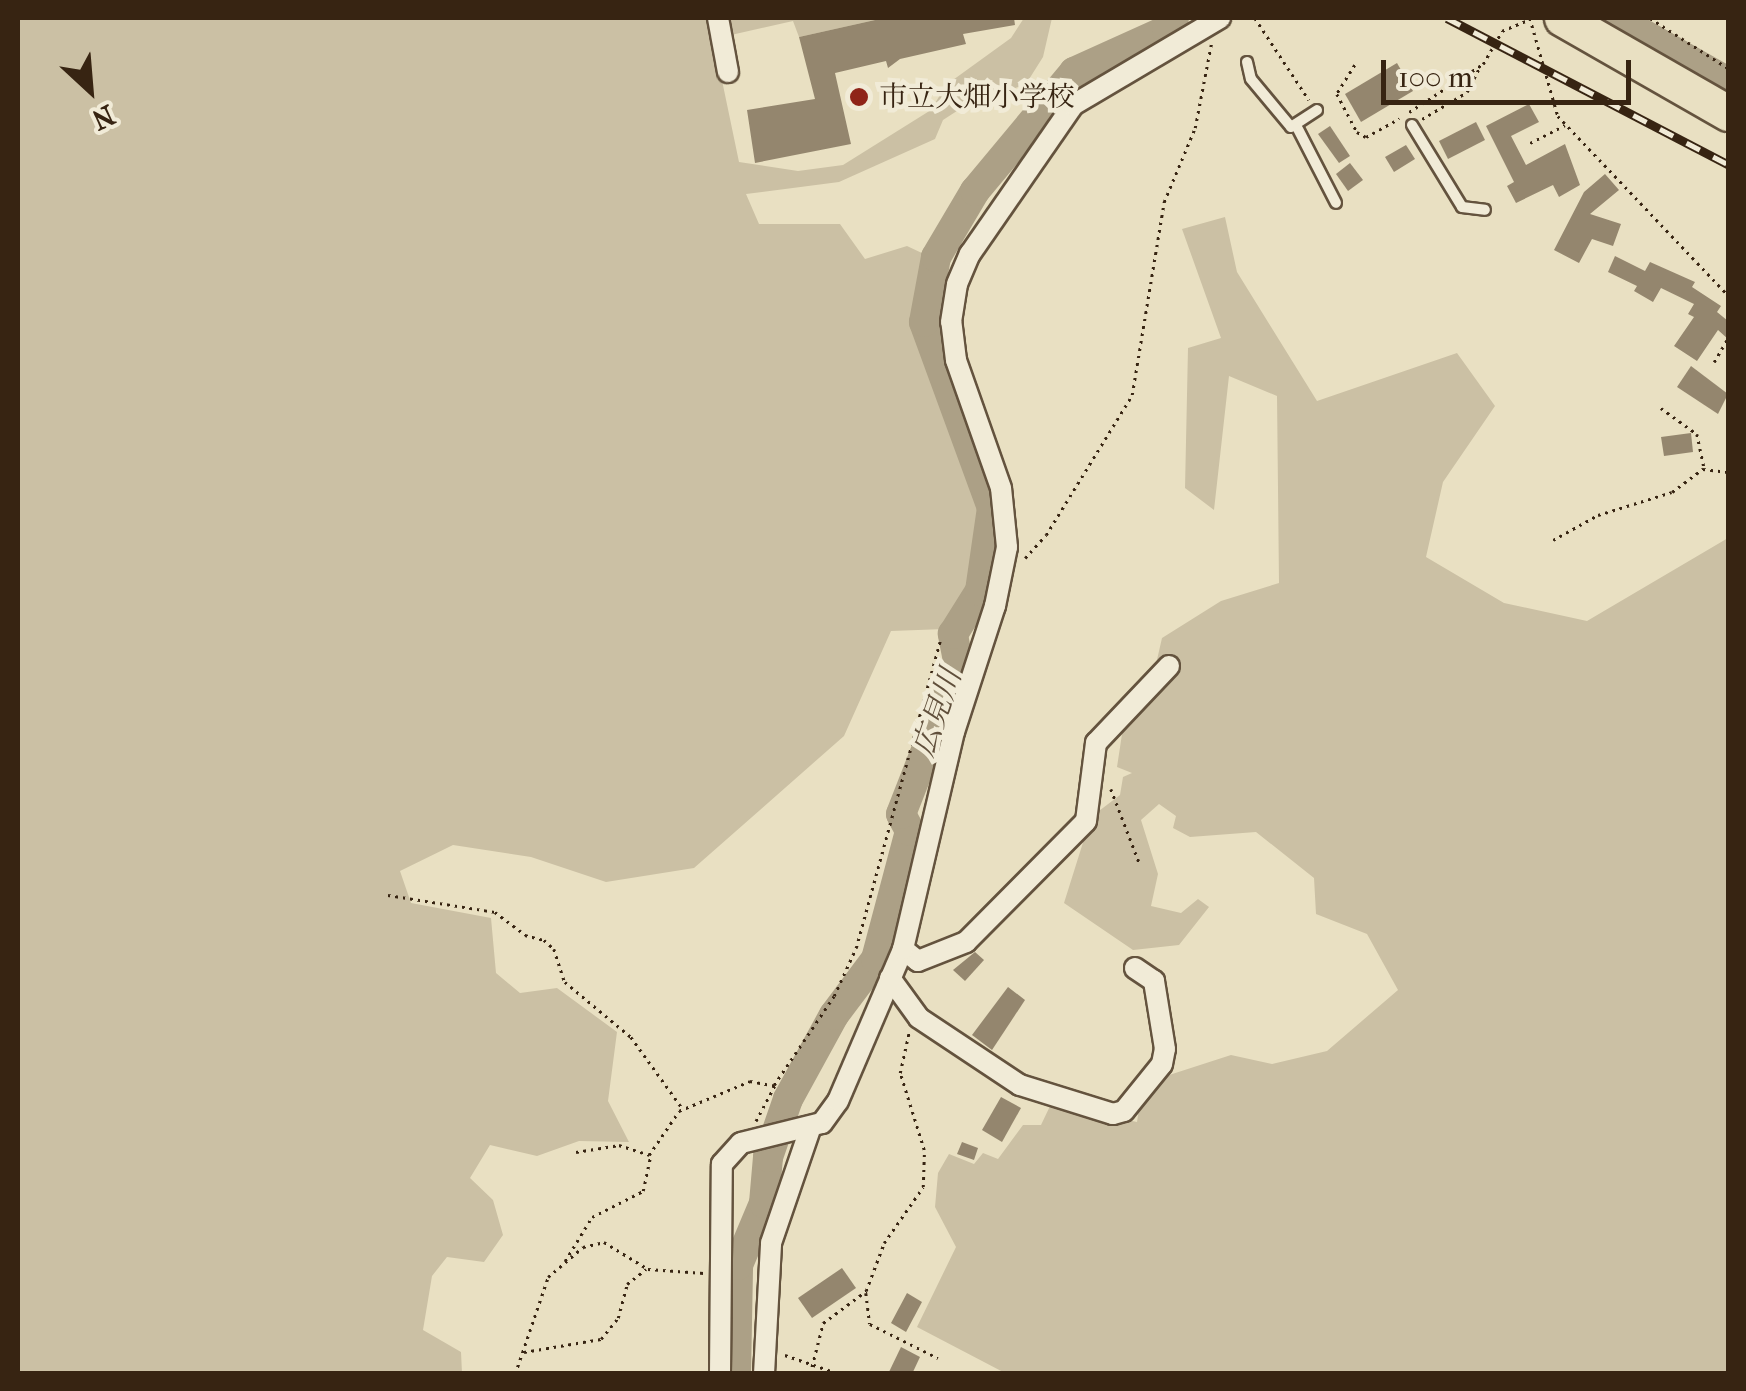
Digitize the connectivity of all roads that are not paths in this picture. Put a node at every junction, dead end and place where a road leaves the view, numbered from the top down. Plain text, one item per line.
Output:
1 (718, 18) edge
2 (1540, 19) edge
3 (1216, 20) edge
4 (1247, 62) dead end
5 (728, 72) dead end
6 (1318, 110) road end
7 (1728, 113) edge
8 (1412, 125) road end
9 (1298, 129) junction
10 (1336, 203) dead end
11 (1484, 210) dead end
12 (1169, 666) dead end
13 (902, 950) junction
14 (1135, 968) dead end
15 (890, 978) junction
16 (806, 1131) junction
17 (720, 1374) edge
18 (764, 1374) edge

1 - 5 street
2 - 7 highway
3 - 13 street
4 - 9 lane
6 - 9 lane
8 - 11 lane
9 - 10 lane
12 - 13 street
13 - 15 street
14 - 15 street
15 - 16 street
16 - 17 street
16 - 18 street

